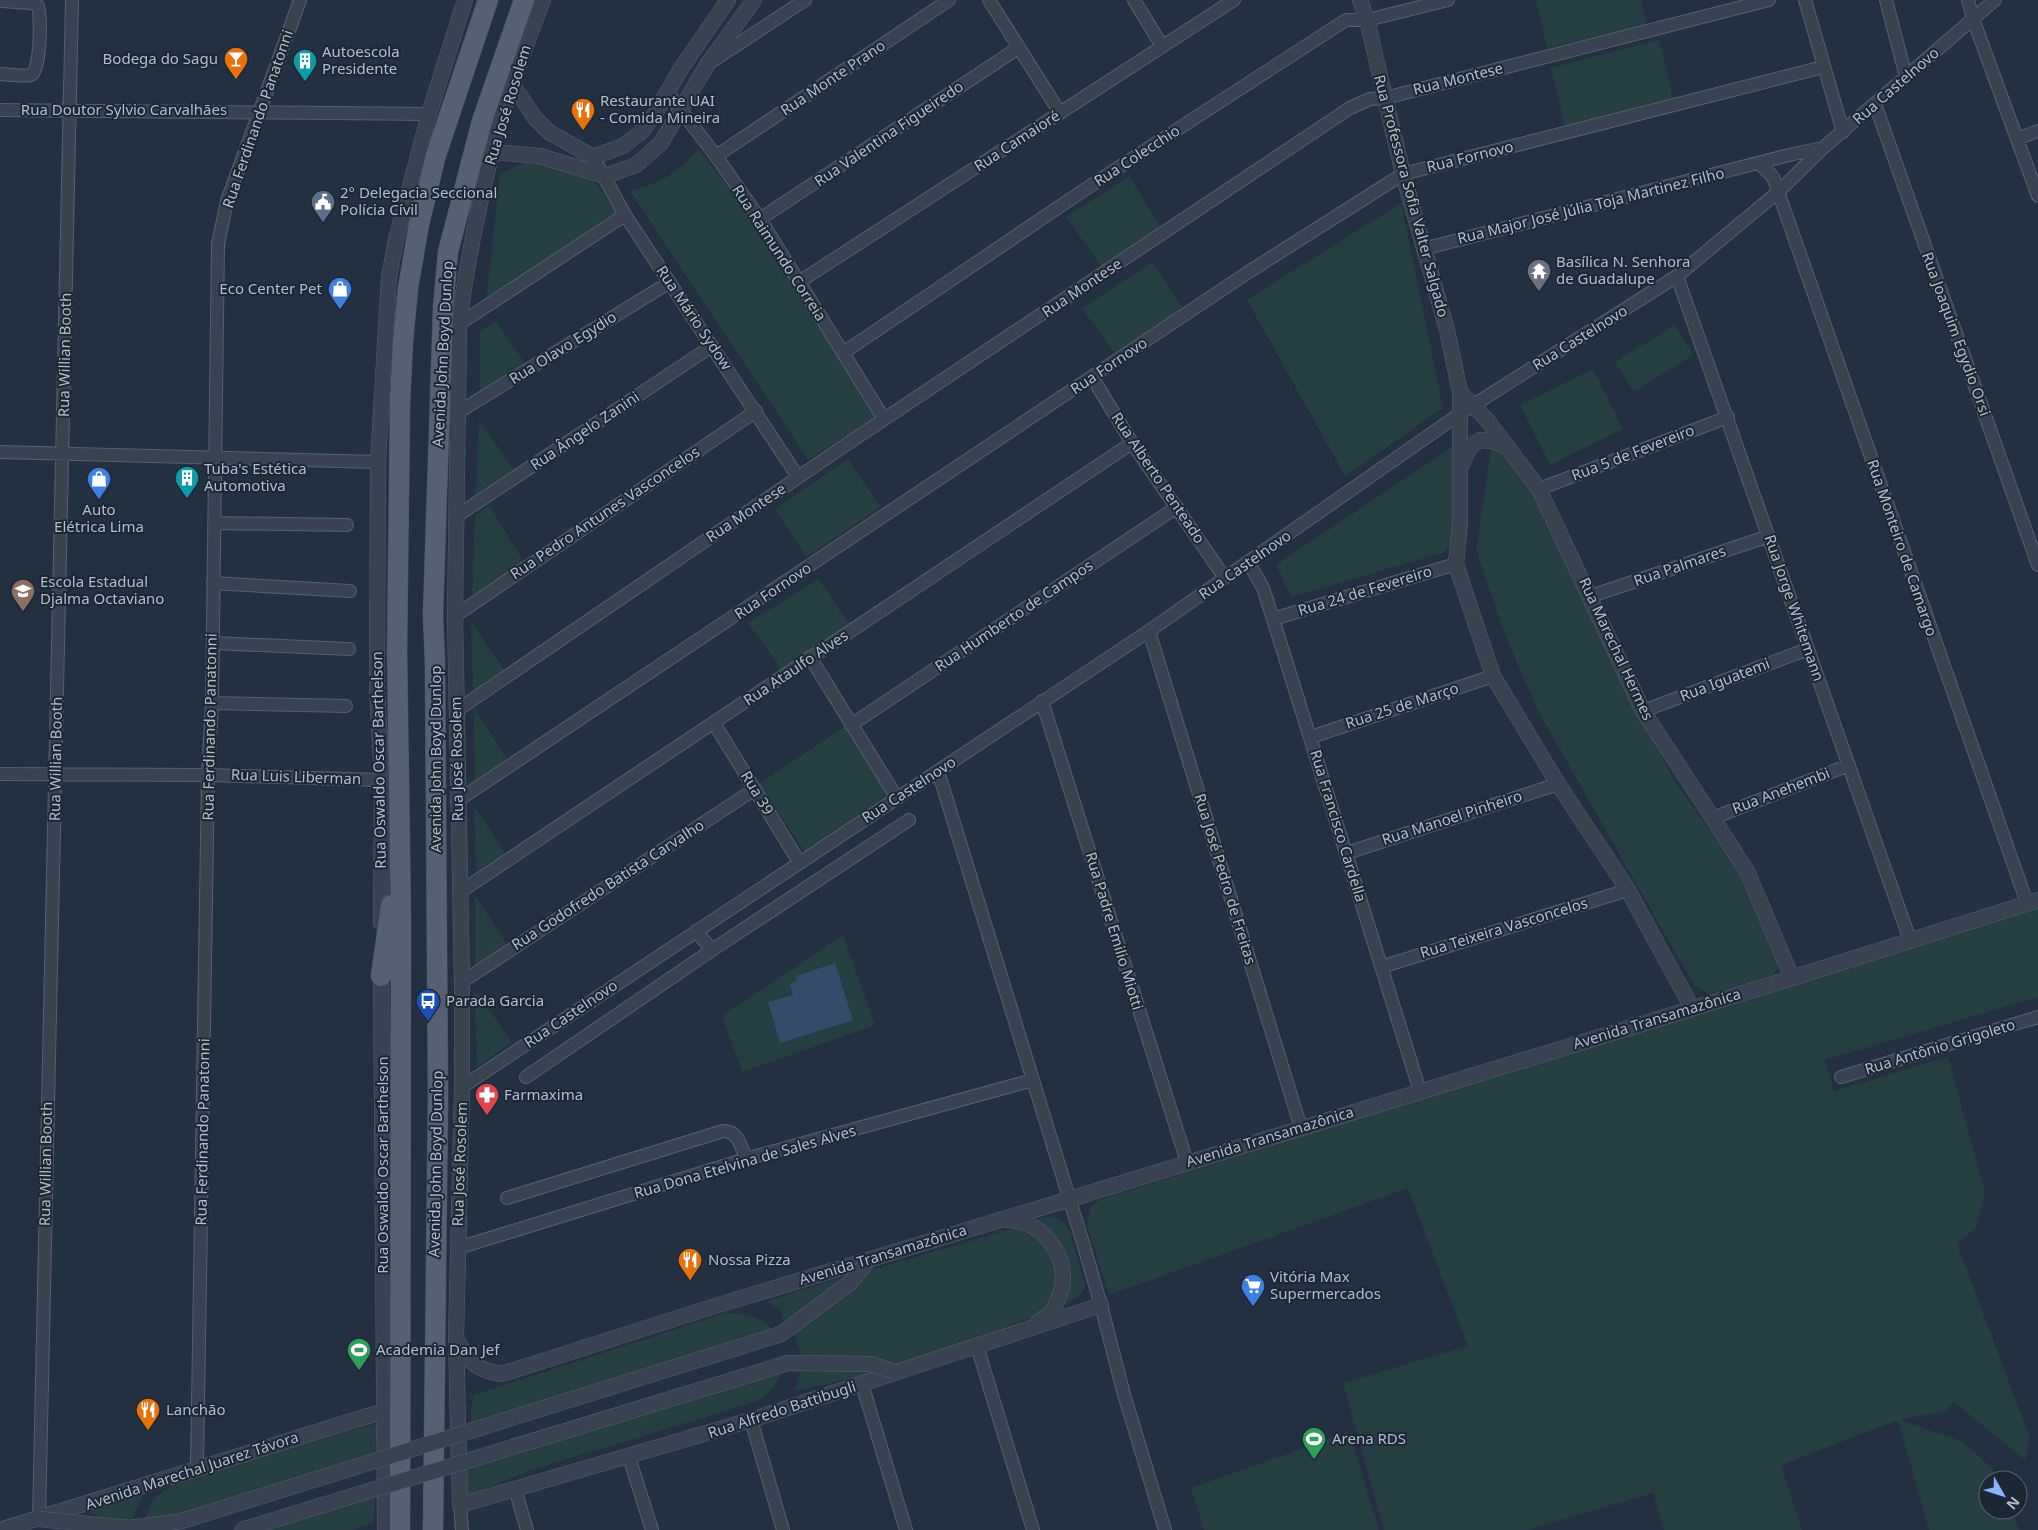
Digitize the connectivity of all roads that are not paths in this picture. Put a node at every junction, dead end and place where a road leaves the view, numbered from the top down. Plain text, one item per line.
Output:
1 (72, 0) edge
2 (300, 0) edge
3 (465, 0) edge
4 (488, 0) edge
5 (524, 0) edge
6 (543, 0) edge
7 (728, 0) edge
8 (754, 0) edge
9 (805, 0) edge
10 (949, 0) edge
11 (989, 0) edge
12 (1134, 0) edge
13 (1234, 0) edge
14 (1360, 0) edge
15 (1448, 0) edge
16 (1769, 0) edge
17 (1806, 0) edge
18 (1886, 0) edge
19 (1968, 0) edge
20 (1995, 0) edge
21 (0, 1) edge
22 (1973, 19) junction
23 (1367, 20) junction
24 (1162, 46) junction
25 (1018, 48) junction
26 (707, 65) junction
27 (1823, 67) junction
28 (0, 74) edge
29 (1906, 77) junction
30 (512, 84) junction
31 (667, 92) junction
32 (1384, 98) junction
33 (1874, 104) junction
34 (0, 110) edge
35 (70, 110) junction
36 (681, 110) junction
37 (261, 111) junction
38 (1060, 113) junction
39 (428, 114) junction
40 (2038, 131) edge
41 (1843, 132) junction
42 (2017, 139) junction
43 (1823, 148) junction
44 (492, 152) junction
45 (716, 156) junction
46 (593, 157) junction
47 (1759, 164) junction
48 (1403, 174) junction
49 (605, 176) junction
50 (1777, 193) junction
51 (2038, 196) edge
52 (625, 215) junction
53 (760, 219) junction
54 (1423, 249) junction
55 (1677, 276) junction
56 (670, 282) junction
57 (799, 282) junction
58 (459, 324) junction
59 (712, 346) junction
60 (843, 353) junction
61 (1092, 377) junction
62 (1468, 409) junction
63 (756, 411) junction
64 (457, 413) junction
65 (1728, 417) junction
66 (884, 419) junction
67 (1132, 443) junction
68 (1506, 447) junction
69 (0, 452) edge
70 (62, 453) junction
71 (215, 459) junction
72 (378, 462) junction
73 (1460, 470) junction
74 (798, 477) junction
75 (1539, 489) junction
76 (1177, 507) junction
77 (457, 516) junction
78 (214, 523) junction
79 (347, 525) dead end
80 (1769, 536) junction
81 (1249, 563) junction
82 (1456, 564) junction
83 (2038, 565) edge
84 (1225, 578) junction
85 (213, 584) junction
86 (350, 591) dead end
87 (1591, 596) junction
88 (454, 616) junction
89 (1274, 619) junction
90 (1149, 631) junction
91 (213, 643) junction
92 (348, 649) dead end
93 (1808, 649) junction
94 (810, 657) junction
95 (1493, 676) junction
96 (1042, 701) junction
97 (212, 703) junction
98 (346, 706) dead end
99 (456, 711) junction
100 (1643, 711) junction
101 (714, 723) junction
102 (852, 725) junction
103 (1311, 737) junction
104 (1849, 765) junction
105 (938, 772) junction
106 (0, 774) edge
107 (208, 775) junction
108 (55, 776) junction
109 (382, 780) junction
110 (1558, 784) junction
111 (754, 789) junction
112 (896, 798) junction
113 (457, 802) junction
114 (1712, 818) junction
115 (909, 820) dead end
116 (401, 831) junction
117 (1347, 853) junction
118 (799, 862) junction
119 (1628, 890) junction
120 (460, 892) junction
121 (2032, 901) edge
122 (696, 931) junction
123 (1910, 940) junction
124 (712, 950) junction
125 (1381, 967) junction
126 (381, 976) junction
127 (1792, 978) junction
128 (462, 982) junction
129 (1692, 1008) junction
130 (2038, 1017) edge
131 (526, 1077) dead end
132 (1841, 1077) dead end
133 (1033, 1080) junction
134 (462, 1087) junction
135 (1420, 1091) junction
136 (1301, 1128) junction
137 (746, 1159) junction
138 (1187, 1162) junction
139 (507, 1198) dead end
140 (1070, 1199) junction
141 (997, 1220) junction
142 (458, 1248) junction
143 (869, 1260) junction
144 (1101, 1305) junction
145 (1020, 1332) junction
146 (456, 1339) junction
147 (977, 1346) junction
148 (894, 1372) junction
149 (862, 1384) junction
150 (384, 1411) junction
151 (751, 1420) junction
152 (629, 1457) junction
153 (197, 1468) junction
154 (515, 1489) junction
155 (460, 1506) junction
156 (39, 1519) junction
157 (0, 1530) edge
158 (67, 1530) edge
159 (241, 1530) edge
160 (389, 1530) edge
161 (433, 1530) edge
162 (462, 1530) edge
163 (527, 1530) edge
164 (652, 1530) edge
165 (783, 1530) edge
166 (906, 1530) edge
167 (1033, 1530) edge
168 (1165, 1530) edge

1 - 35 street, Rua Willian Booth
2 - 37 street, Rua Ferdinando Panatonni
3 - 39 street, Rua Oswaldo Oscar Barthelson
4 - 116 main road
5 - 161 main road, Avenida John Boyd Dunlop
6 - 30 street, Rua José Rosolem
7 - 31 street
8 - 26 street
9 - 26 street
10 - 45 street, Rua Monte Prano
11 - 25 street
12 - 24 street
13 - 24 street, Rua Camaioré
14 - 23 street, Rua Professora Sofia Valter Salgado
15 - 23 street, Rua Colecchio
16 - 32 street, Rua Montese
17 - 27 street
18 - 29 street
19 - 22 street
20 - 22 street, Rua Castelnovo
21 - 28 street
22 - 29 street, Rua Castelnovo
22 - 42 street
23 - 32 street, Rua Professora Sofia Valter Salgado
23 - 60 street, Rua Colecchio
24 - 38 street, Rua Camaioré
25 - 38 street
25 - 53 street, Rua Valentina Figueiredo
26 - 36 street
27 - 41 street
27 - 48 street, Rua Fornovo
29 - 33 street, Rua Castelnovo
30 - 44 street, Rua José Rosolem
30 - 46 street
31 - 36 street, Rua Raimundo Correia
31 - 46 street
32 - 48 street, Rua Professora Sofia Valter Salgado
32 - 66 street, Rua Montese
33 - 41 street, Rua Castelnovo
33 - 83 street, Rua Joaquim Egydio Orsi
34 - 35 street, Rua Doutor Sylvio Carvalhães
35 - 37 street, Rua Doutor Sylvio Carvalhães
35 - 70 street, Rua Willian Booth
36 - 45 street, Rua Raimundo Correia
36 - 49 street
37 - 39 street, Rua Doutor Sylvio Carvalhães
37 - 71 street, Rua Ferdinando Panatonni
38 - 57 street, Rua Camaioré
39 - 72 street, Rua Oswaldo Oscar Barthelson
40 - 42 street
41 - 43 street, Rua Castelnovo
42 - 51 street
43 - 47 street, Rua Major José Júlia Toja Martinez Filho
43 - 50 street, Rua Castelnovo
44 - 49 street
44 - 58 street, Rua José Rosolem
45 - 53 street, Rua Raimundo Correia
46 - 49 street, Rua Mário Sydow
47 - 50 street
47 - 54 street, Rua Major José Júlia Toja Martinez Filho
48 - 54 street, Rua Professora Sofia Valter Salgado
48 - 61 street, Rua Fornovo
49 - 52 street, Rua Mário Sydow
50 - 55 street, Rua Castelnovo
50 - 121 street, Rua Monteiro de Camargo
52 - 56 street, Rua Mário Sydow
52 - 58 street
53 - 57 street, Rua Raimundo Correia
54 - 62 street, Rua Professora Sofia Valter Salgado
55 - 62 street, Rua Castelnovo
55 - 65 street, Rua Jorge Whitemann
56 - 59 street, Rua Mário Sydow
56 - 64 street, Rua Olavo Egydio
57 - 60 street, Rua Raimundo Correia
58 - 64 street, Rua José Rosolem
59 - 63 street, Rua Mário Sydow
59 - 77 street, Rua Ângelo Zanini
60 - 66 street, Rua Raimundo Correia
61 - 67 street, Rua Alberto Penteado
61 - 113 street, Rua Fornovo
62 - 68 street, Rua Marechal Hermes
62 - 73 street
62 - 81 street, Rua Castelnovo
63 - 74 street, Rua Mário Sydow
63 - 88 street, Rua Pedro Antunes Vasconcelos
64 - 77 street, Rua José Rosolem
65 - 75 street, Rua 5 de Fevereiro
65 - 80 street, Rua Jorge Whitemann
66 - 74 street, Rua Montese
67 - 76 street, Rua Alberto Penteado
67 - 94 street, Rua Ataulfo Alves
68 - 73 street
68 - 75 street, Rua Marechal Hermes
69 - 70 street
70 - 71 street
70 - 108 street, Rua Willian Booth
71 - 72 street
71 - 78 street, Rua Ferdinando Panatonni
72 - 109 street, Rua Oswaldo Oscar Barthelson
73 - 82 street
74 - 99 street, Rua Montese
75 - 87 street, Rua Marechal Hermes
76 - 84 street, Rua Alberto Penteado
76 - 102 street, Rua Humberto de Campos
77 - 88 street, Rua José Rosolem
78 - 79 street
78 - 85 street, Rua Ferdinando Panatonni
80 - 87 street, Rua Palmares
80 - 93 street, Rua Jorge Whitemann
81 - 84 street, Rua Castelnovo
81 - 89 street, Rua Francisco Cardella
82 - 89 street, Rua 24 de Fevereiro
82 - 95 street
84 - 90 street, Rua Castelnovo
85 - 86 street
85 - 91 street, Rua Ferdinando Panatonni
87 - 100 street, Rua Marechal Hermes
88 - 99 street, Rua José Rosolem
89 - 103 street, Rua Francisco Cardella
90 - 96 street, Rua Castelnovo
90 - 136 street, Rua José Pedro de Freitas
91 - 92 street
91 - 97 street, Rua Ferdinando Panatonni
93 - 100 street, Rua Iguatemi
93 - 104 street, Rua Jorge Whitemann
94 - 101 street, Rua Ataulfo Alves
94 - 102 street
95 - 103 street, Rua 25 de Março
95 - 110 street
96 - 105 street, Rua Castelnovo
96 - 138 street, Rua Padre Emilio Miotti
97 - 98 street
97 - 107 street, Rua Ferdinando Panatonni
99 - 113 street, Rua José Rosolem
100 - 114 street, Rua Marechal Hermes
101 - 111 street, Rua 39
101 - 120 street, Rua Ataulfo Alves
102 - 112 street
103 - 117 street, Rua Francisco Cardella
104 - 114 street, Rua Anehembi
104 - 123 street, Rua Jorge Whitemann
105 - 112 street, Rua Castelnovo
105 - 133 street
106 - 108 street, Rua Luis Liberman
107 - 108 street, Rua Luis Liberman
107 - 109 street, Rua Luis Liberman
107 - 153 street, Rua Ferdinando Panatonni
108 - 156 street, Rua Willian Booth
109 - 126 street, Rua Oswaldo Oscar Barthelson
110 - 117 street, Rua Manoel Pinheiro
110 - 119 street
111 - 118 street, Rua 39
111 - 128 street, Rua Godofredo Batista Carvalho
112 - 118 street, Rua Castelnovo
113 - 120 street, Rua José Rosolem
114 - 127 street, Rua Marechal Hermes
115 - 124 street
116 - 126 main road
116 - 160 main road
117 - 125 street, Rua Francisco Cardella
118 - 122 street, Rua Castelnovo
119 - 125 street, Rua Teixeira Vasconcelos
119 - 129 street
120 - 128 street, Rua José Rosolem
121 - 123 street, Avenida Transamazônica
122 - 124 street
122 - 134 street, Rua Castelnovo
123 - 127 street, Avenida Transamazônica
124 - 131 street
125 - 135 street, Rua Francisco Cardella
126 - 150 street, Rua Oswaldo Oscar Barthelson
127 - 129 street, Avenida Transamazônica
128 - 134 street, Rua José Rosolem
129 - 135 street, Avenida Transamazônica
130 - 132 street, Rua Antônio Grigoleto
133 - 137 street, Rua Dona Etelvina de Sales Alves
133 - 140 street
134 - 142 street, Rua José Rosolem
135 - 136 street, Avenida Transamazônica
136 - 138 street, Avenida Transamazônica
137 - 139 street
137 - 142 street, Rua Dona Etelvina de Sales Alves
138 - 140 street, Avenida Transamazônica
140 - 141 street, Avenida Transamazônica
140 - 144 street
141 - 143 street, Avenida Transamazônica
141 - 145 street
142 - 146 street, Rua José Rosolem
143 - 146 street, Avenida Transamazônica
143 - 156 street, bridge
144 - 145 street, Rua Alfredo Battibugli
144 - 168 street
145 - 147 street, Rua Alfredo Battibugli
146 - 155 street, Rua José Rosolem
147 - 148 street, Rua Alfredo Battibugli
147 - 167 street
148 - 149 street, Rua Alfredo Battibugli
148 - 159 street, bridge
149 - 151 street, Rua Alfredo Battibugli
149 - 166 street
150 - 153 street, Avenida Marechal Juarez Távora
150 - 160 street, Rua Oswaldo Oscar Barthelson
151 - 152 street, Rua Alfredo Battibugli
151 - 165 street
152 - 154 street, Rua Alfredo Battibugli
152 - 164 street
153 - 156 street, Avenida Marechal Juarez Távora
154 - 155 street, Rua Alfredo Battibugli
154 - 163 street
155 - 162 street, Rua José Rosolem
156 - 157 street, Avenida Marechal Juarez Távora
156 - 158 street

